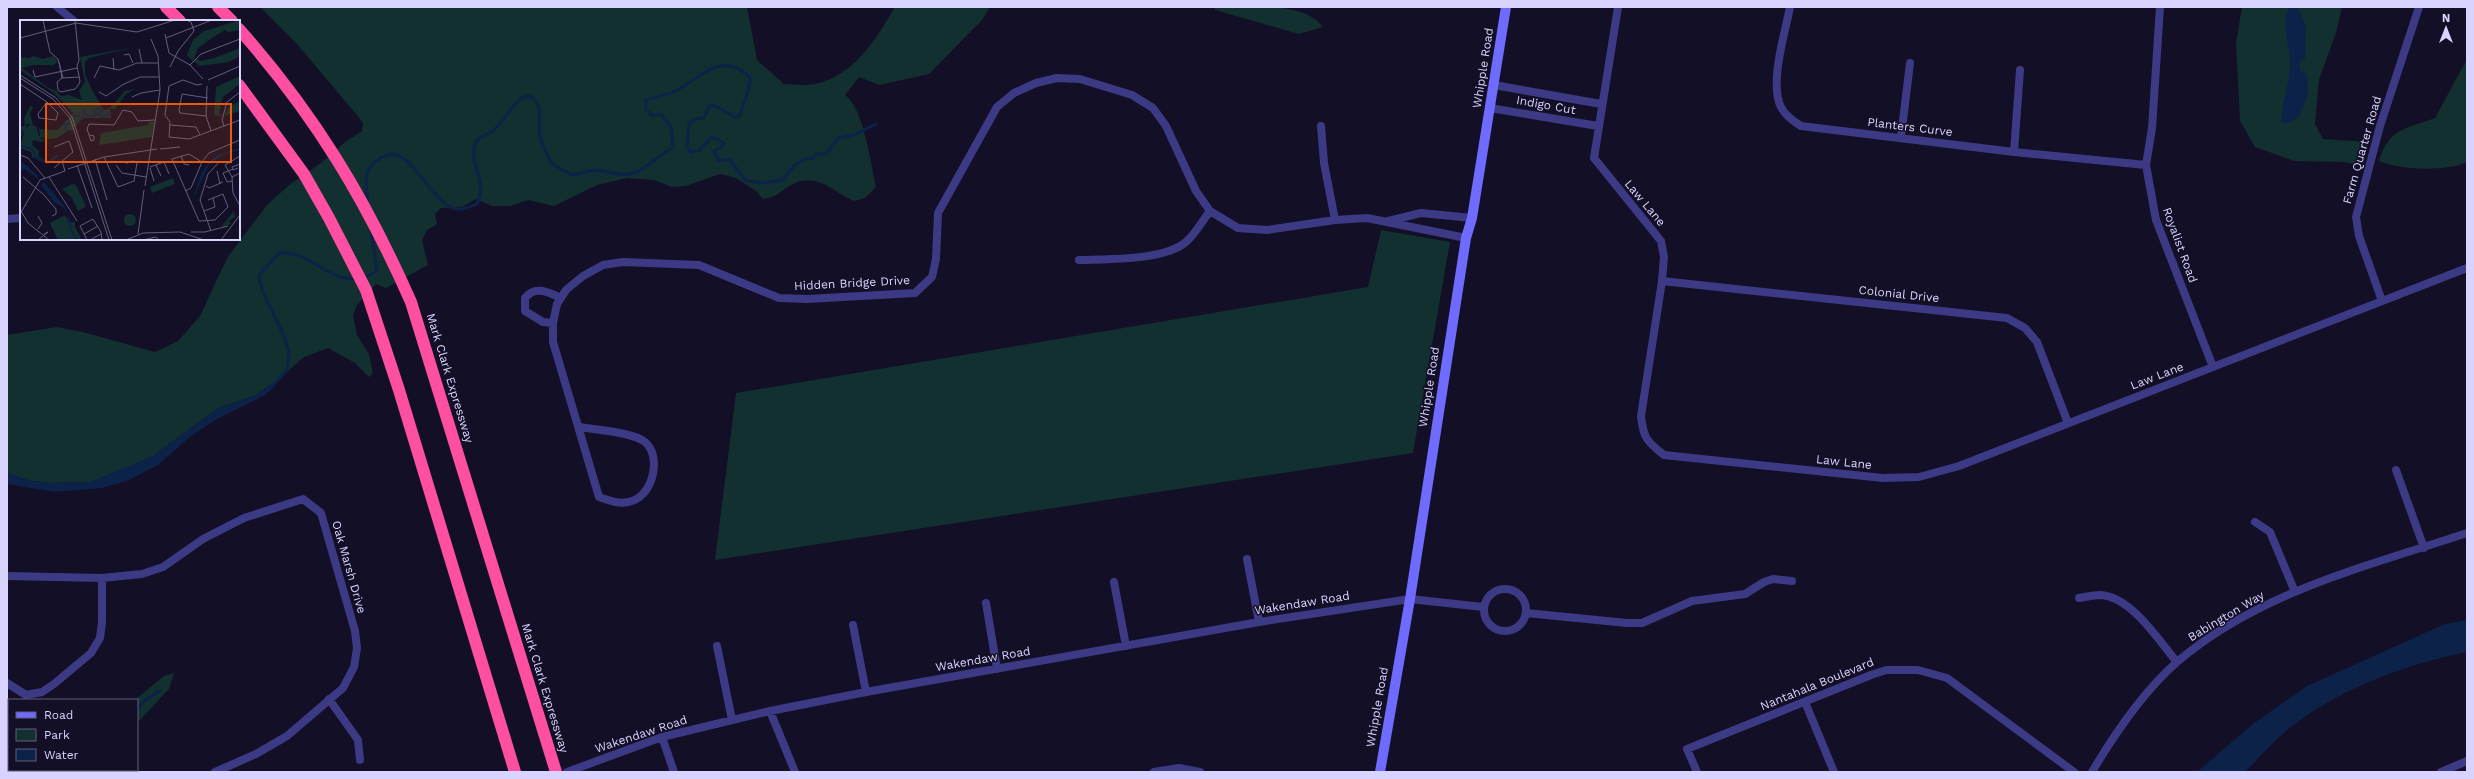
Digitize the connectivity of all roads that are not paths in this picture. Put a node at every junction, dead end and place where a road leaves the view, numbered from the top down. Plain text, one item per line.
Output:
1 (57, 7) edge
2 (166, 7) edge
3 (218, 7) edge
4 (1506, 7) edge
5 (1618, 7) edge
6 (1790, 7) edge
7 (2160, 7) edge
8 (2419, 7) edge
9 (73, 20) edge
10 (179, 20) edge
11 (231, 20) edge
12 (240, 30) edge
13 (1910, 63) dead end
14 (2020, 70) dead end
15 (1494, 85) junction
16 (240, 86) edge
17 (1601, 104) junction
18 (1490, 108) junction
19 (1321, 126) dead end
20 (1598, 126) junction
21 (1901, 137) junction
22 (2014, 152) junction
23 (2146, 165) junction
24 (1210, 211) junction
25 (20, 218) edge
26 (1472, 218) junction
27 (7, 219) edge
28 (1335, 220) junction
29 (1387, 222) junction
30 (1466, 238) junction
31 (1079, 260) dead end
32 (2467, 268) edge
33 (1662, 281) junction
34 (561, 298) junction
35 (2382, 301) junction
36 (553, 323) junction
37 (2213, 367) junction
38 (2068, 423) junction
39 (580, 427) junction
40 (2396, 470) dead end
41 (2255, 522) dead end
42 (2467, 533) edge
43 (2424, 548) junction
44 (1247, 559) dead end
45 (7, 576) edge
46 (102, 578) junction
47 (1792, 581) dead end
48 (1114, 582) dead end
49 (2295, 592) junction
50 (2079, 598) dead end
51 (1410, 599) junction
52 (986, 604) dead end
53 (1484, 607) junction
54 (1526, 613) junction
55 (1259, 622) junction
56 (853, 625) dead end
57 (717, 646) dead end
58 (1126, 646) junction
59 (2177, 662) junction
60 (997, 669) junction
61 (7, 683) edge
62 (866, 692) junction
63 (329, 699) junction
64 (1805, 702) junction
65 (770, 711) junction
66 (732, 720) junction
67 (662, 737) junction
68 (360, 760) dead end
69 (2467, 761) edge
70 (219, 771) edge
71 (515, 772) edge
72 (556, 772) edge
73 (566, 772) edge
74 (674, 772) edge
75 (795, 772) edge
76 (1154, 772) edge
77 (1200, 772) edge
78 (1380, 772) edge
79 (1696, 772) edge
80 (1834, 772) edge
81 (2074, 772) edge
82 (2092, 772) edge
83 (2441, 772) edge

1 - 9 street
2 - 10 highway
3 - 11 highway
4 - 15 main road, Whipple Road
5 - 17 street, Law Lane
6 - 21 street, Planters Curve
7 - 23 street, Royalist Road
8 - 35 street, Farm Quarter Road
12 - 72 highway, Mark Clark Expressway
13 - 21 street
14 - 22 street
15 - 17 street, Indigo Cut
15 - 18 main road, Whipple Road
16 - 71 highway
17 - 20 street, Law Lane
18 - 20 street, Indigo Cut
18 - 26 main road, Whipple Road
19 - 28 street
20 - 33 street, Law Lane
21 - 22 street, Planters Curve
22 - 23 street, Planters Curve
23 - 37 street, Royalist Road
24 - 28 street, Hidden Bridge Drive
24 - 31 street
24 - 34 street, Hidden Bridge Drive
25 - 27 street
26 - 29 street, Hidden Bridge Drive
26 - 30 main road, Whipple Road
28 - 29 street, Hidden Bridge Drive
29 - 30 street, Hidden Bridge Drive
30 - 51 main road, Whipple Road
32 - 35 street, Law Lane
33 - 38 street, Colonial Drive
33 - 38 street, Law Lane
34 - 36 street, Hidden Bridge Drive
34 - 36 street
35 - 37 street, Law Lane
36 - 39 street, Hidden Bridge Drive
37 - 38 street, Law Lane
39 - 39 street, Hidden Bridge Drive
40 - 43 street
41 - 49 street
42 - 43 street, Babington Way
43 - 49 street, Babington Way
44 - 55 street
45 - 46 street, Oak Marsh Drive
46 - 61 street
46 - 63 street, Oak Marsh Drive
47 - 54 street
48 - 58 street
49 - 59 street, Babington Way
50 - 59 street
51 - 53 street, Wakendaw Road
51 - 55 street, Wakendaw Road
51 - 78 main road, Whipple Road
52 - 60 street
53 - 54 street
53 - 54 street
55 - 58 street, Wakendaw Road
56 - 62 street
57 - 66 street
58 - 60 street, Wakendaw Road
59 - 82 street, Babington Way
60 - 62 street, Wakendaw Road
62 - 65 street, Wakendaw Road
63 - 68 street
63 - 70 street, Oak Marsh Drive
64 - 79 street, Nantahala Boulevard
64 - 80 street
64 - 81 street, Nantahala Boulevard
65 - 66 street, Wakendaw Road
65 - 75 street
66 - 67 street, Wakendaw Road
67 - 73 street, Wakendaw Road
67 - 74 street
69 - 83 street
76 - 77 street

